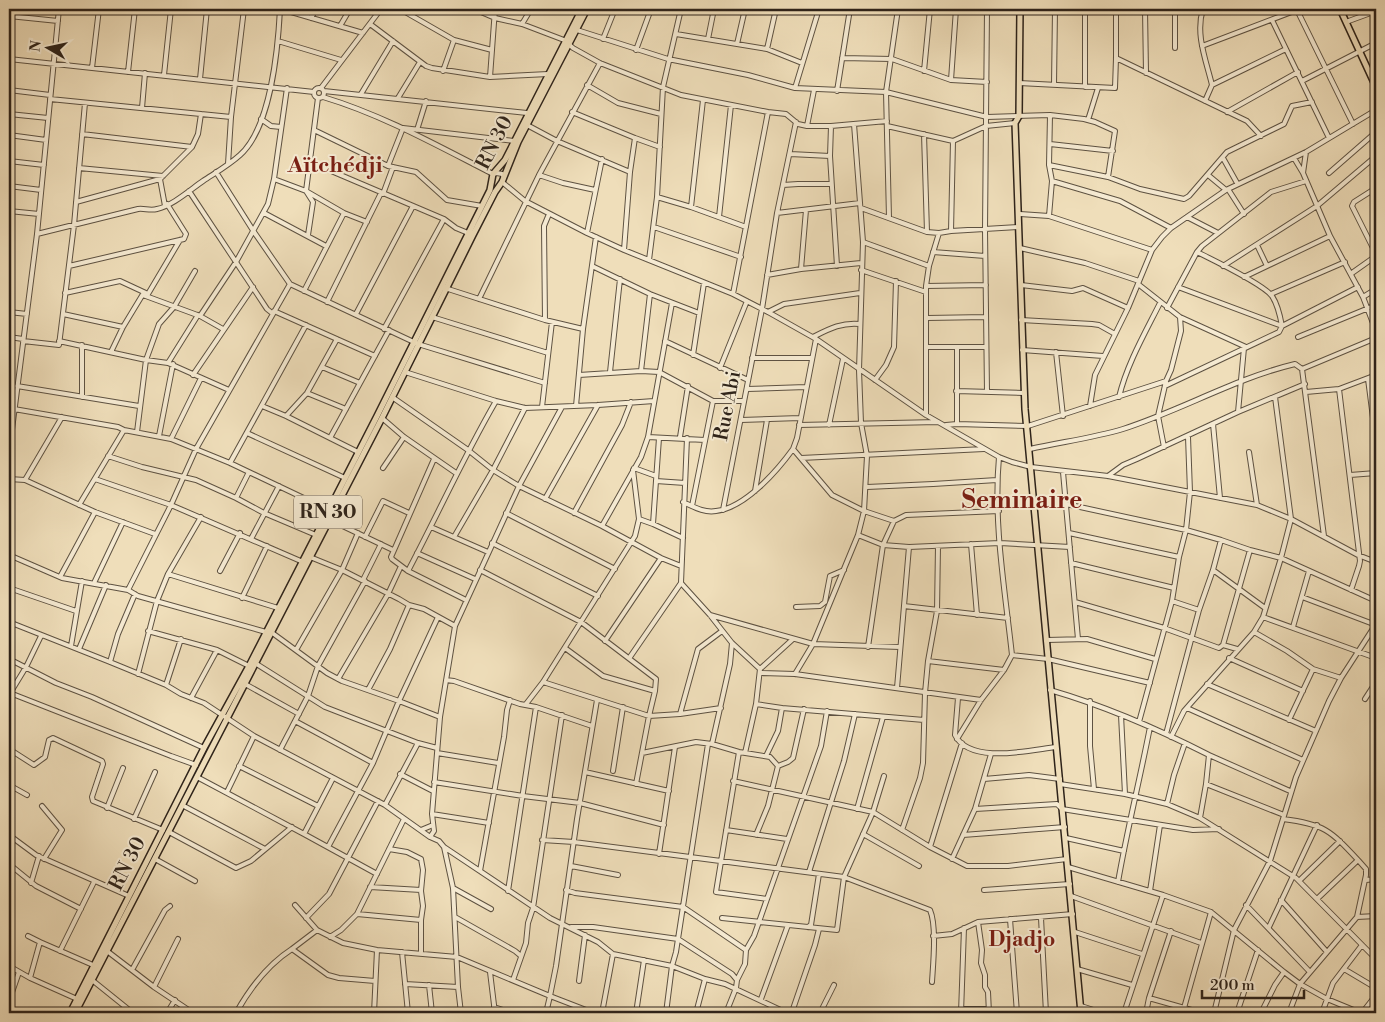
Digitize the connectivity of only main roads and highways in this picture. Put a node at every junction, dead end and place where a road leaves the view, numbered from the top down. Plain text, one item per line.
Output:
1 (581, 9) edge
2 (587, 9) edge
3 (1020, 9) edge
4 (1340, 9) edge
5 (1376, 85) edge
6 (416, 343) junction
7 (268, 632) junction
8 (224, 718) junction
9 (166, 831) junction
10 (70, 1013) edge
11 (75, 1013) edge
12 (1081, 1013) edge

1 - 6 main road, RN 30 / RN 30
2 - 6 main road, RN 30
3 - 12 main road
4 - 5 main road
6 - 7 main road, RN 30 / RN 30
6 - 7 main road, RN 30
7 - 8 main road, RN 30 / RN 30
7 - 8 main road, RN 30
8 - 9 main road, RN 30
8 - 9 main road, RN 30 / RN 30
9 - 10 main road, RN 30 / RN 30
9 - 11 main road, RN 30

